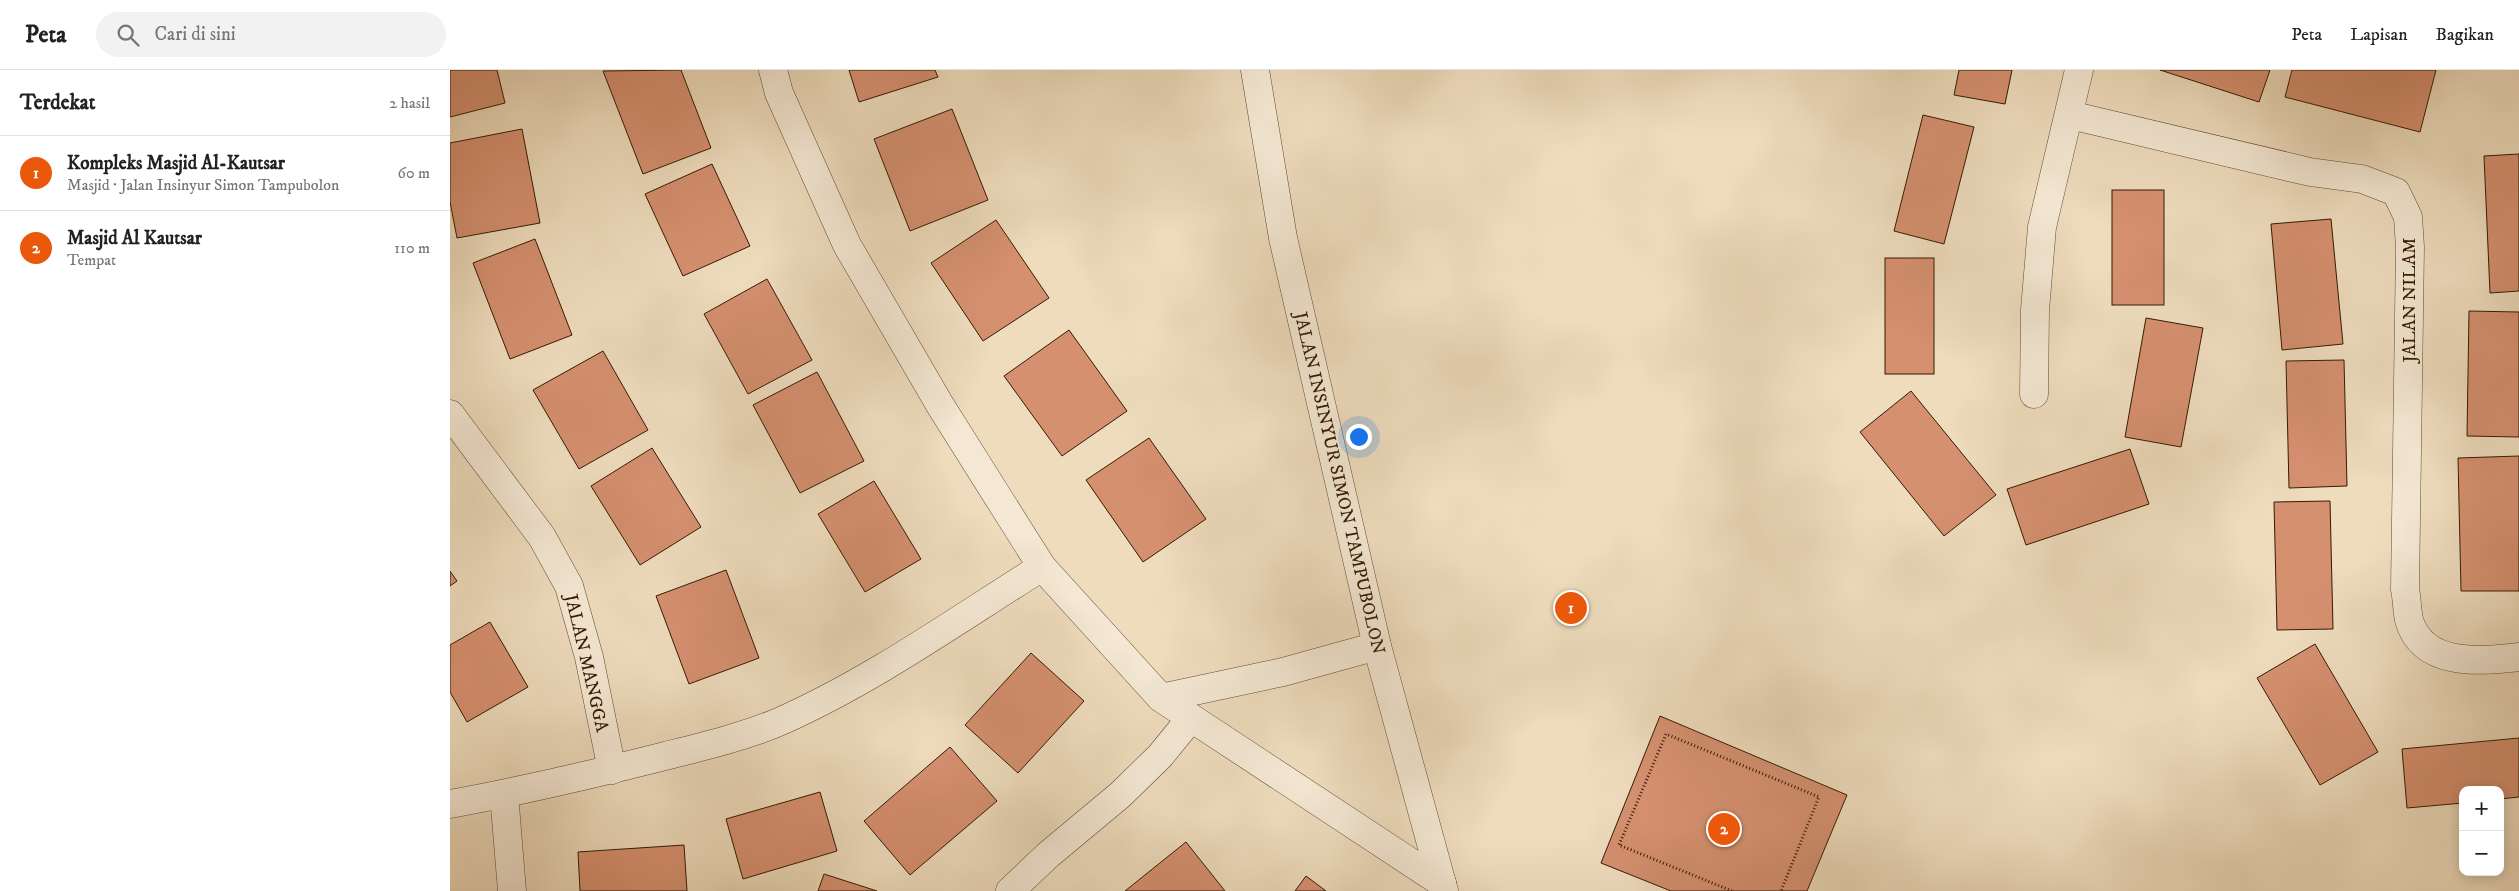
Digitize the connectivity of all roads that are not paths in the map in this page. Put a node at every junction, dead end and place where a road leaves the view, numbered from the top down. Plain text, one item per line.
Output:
1 (773, 70) edge
2 (1255, 70) edge
3 (2079, 70) edge
4 (2070, 115) junction
5 (2034, 394) dead end
6 (450, 414) edge
7 (1042, 567) junction
8 (1376, 646) junction
9 (2519, 657) edge
10 (1161, 698) junction
11 (1191, 718) junction
12 (612, 770) junction
13 (504, 794) junction
14 (450, 804) edge
15 (1443, 887) edge
16 (512, 891) edge
17 (1010, 891) edge

1 - 7 street
2 - 8 street, JALAN INSINYUR SIMON TAMPUBOLON
3 - 4 street
4 - 5 street
4 - 9 street, JALAN NILAM
6 - 12 street, JALAN MANGGA
7 - 10 street
7 - 12 street
8 - 10 street
8 - 15 street, JALAN INSINYUR SIMON TAMPUBOLON
10 - 11 street
11 - 15 street
11 - 17 street
12 - 13 street
13 - 14 street
13 - 16 street

